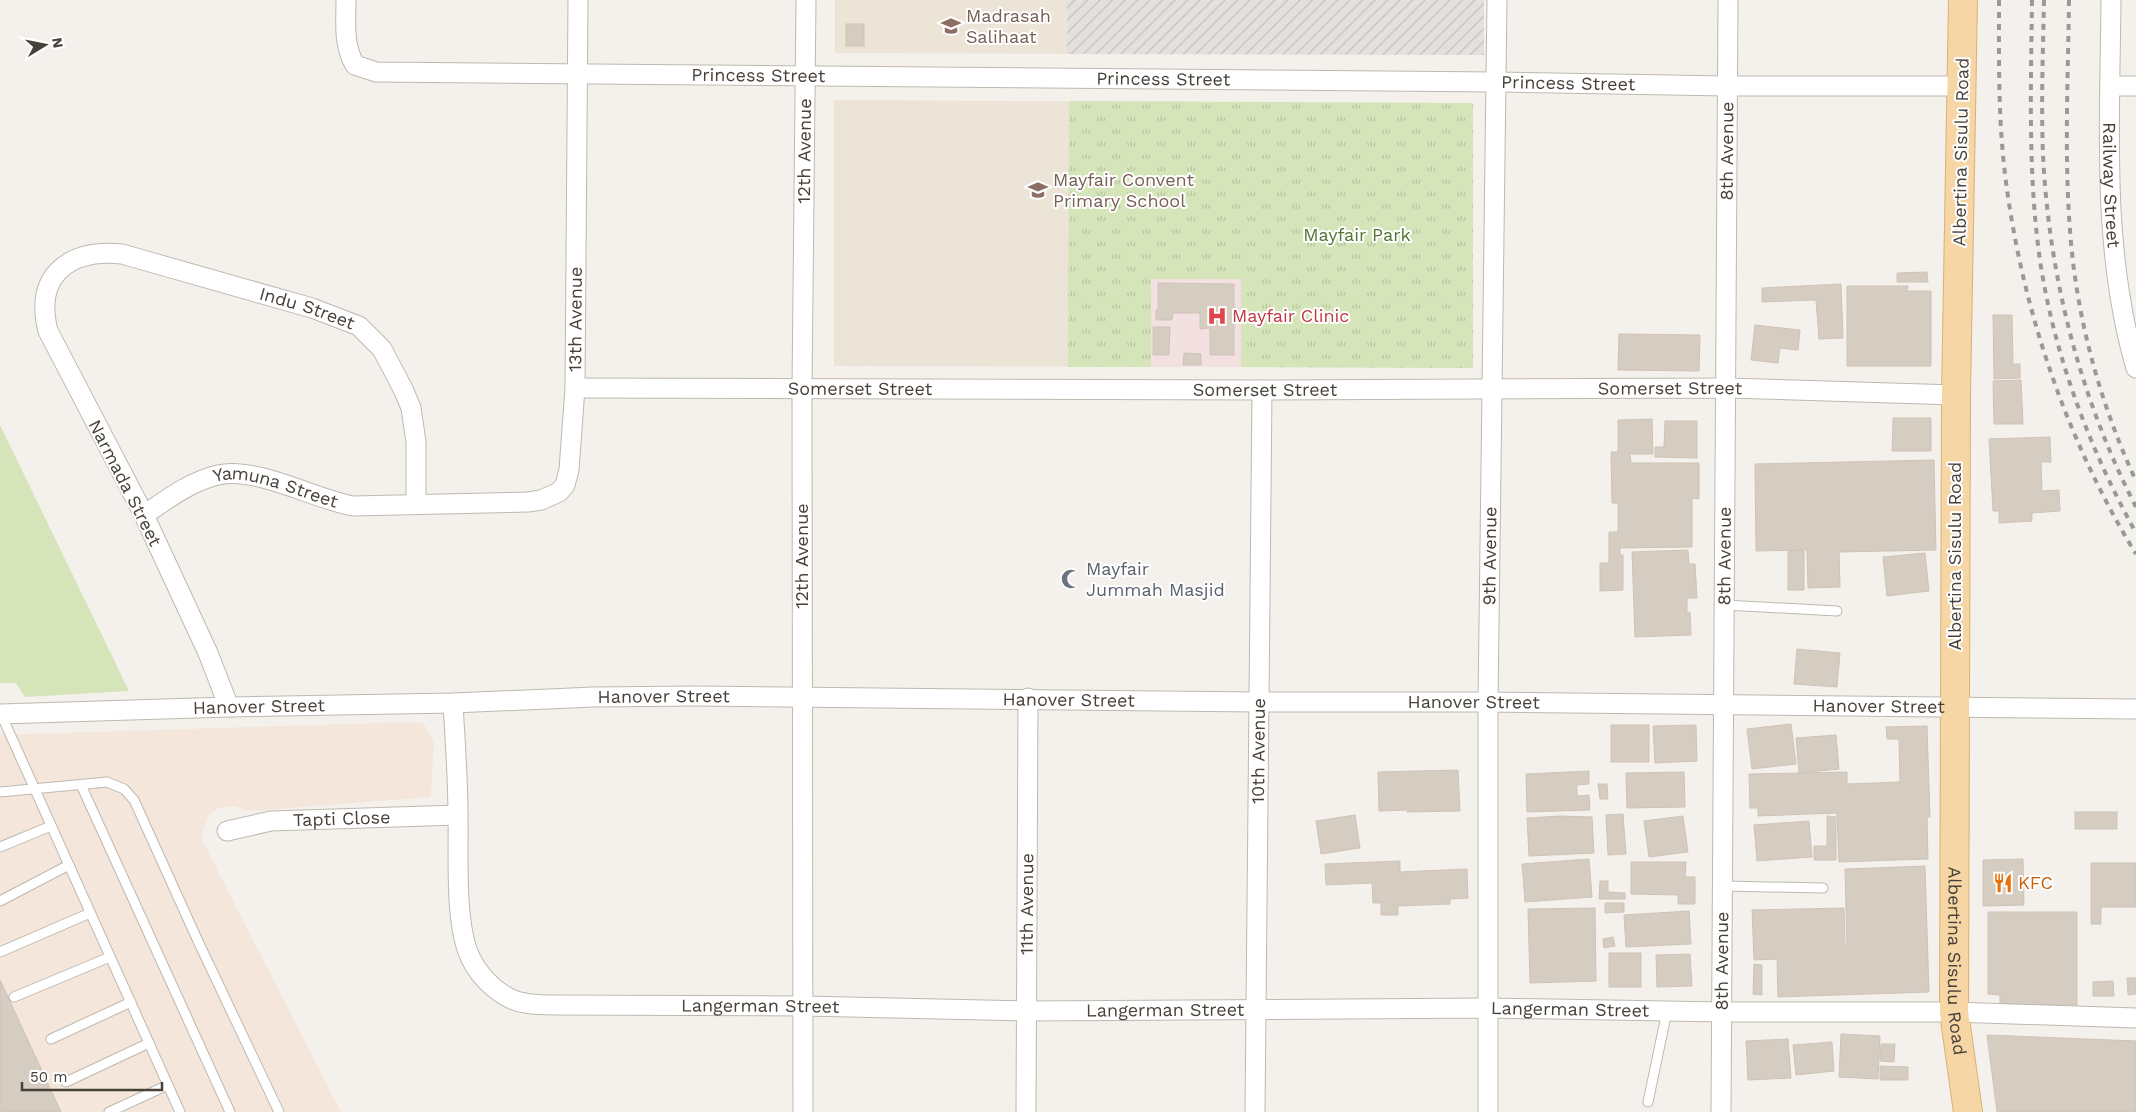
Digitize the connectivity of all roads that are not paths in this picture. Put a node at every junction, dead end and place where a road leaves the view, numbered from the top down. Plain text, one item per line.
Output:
1 (346, 0) edge
2 (578, 0) edge
3 (806, 0) edge
4 (1497, 0) edge
5 (1728, 0) edge
6 (1964, 0) edge
7 (2111, 0) edge
8 (576, 74) junction
9 (805, 76) junction
10 (1497, 82) junction
11 (1728, 86) junction
12 (1963, 86) junction
13 (2110, 86) junction
14 (2136, 86) edge
15 (68, 262) joint
16 (2136, 368) edge
17 (575, 388) junction
18 (1727, 388) junction
19 (802, 390) junction
20 (1262, 390) junction
21 (1494, 390) junction
22 (1956, 395) junction
23 (416, 504) junction
24 (144, 515) junction
25 (1724, 605) junction
26 (1836, 611) dead end
27 (803, 697) junction
28 (1028, 698) junction
29 (453, 702) junction
30 (1258, 702) junction
31 (1488, 702) junction
32 (1724, 706) junction
33 (228, 707) junction
34 (1954, 708) junction
35 (2136, 710) edge
36 (0, 714) edge
37 (81, 785) junction
38 (34, 788) junction
39 (0, 792) edge
40 (458, 815) junction
41 (51, 826) junction
42 (227, 830) dead end
43 (0, 847) edge
44 (69, 865) junction
45 (1723, 886) junction
46 (1823, 888) dead end
47 (0, 901) edge
48 (90, 913) junction
49 (0, 952) edge
50 (110, 956) junction
51 (14, 998) dead end
52 (131, 1002) junction
53 (803, 1006) junction
54 (1489, 1008) junction
55 (1258, 1010) junction
56 (1028, 1011) junction
57 (1667, 1011) junction
58 (1723, 1012) junction
59 (1954, 1012) junction
60 (2136, 1018) edge
61 (51, 1039) dead end
62 (149, 1043) junction
63 (66, 1082) dead end
64 (168, 1085) junction
65 (1648, 1102) dead end
66 (109, 1112) edge
67 (180, 1112) edge
68 (230, 1112) edge
69 (279, 1112) edge
70 (803, 1112) edge
71 (1026, 1112) edge
72 (1255, 1112) edge
73 (1488, 1112) edge
74 (1721, 1112) edge
75 (1968, 1112) edge

1 - 8 street, Princess Street
2 - 8 street, 13th Avenue
3 - 9 street, 12th Avenue
4 - 10 street, 9th Avenue
5 - 11 street, 8th Avenue
6 - 12 main road, Albertina Sisulu Road
7 - 13 street, Railway Street
8 - 9 street, Princess Street
8 - 17 street, 13th Avenue
9 - 10 street, Princess Street
9 - 19 street, 12th Avenue
10 - 11 street, Princess Street
10 - 21 street, 9th Avenue
11 - 12 street, Princess Street
11 - 18 street, 8th Avenue
12 - 22 main road, Albertina Sisulu Road
13 - 14 street
13 - 16 street, Railway Street
15 - 23 street, Indu Street
15 - 24 street, Narmada Street
17 - 19 street, Somerset Street
17 - 23 street, 13th Avenue
18 - 21 street, Somerset Street
18 - 22 street, Somerset Street
18 - 25 street, 8th Avenue
19 - 20 street, Somerset Street
19 - 27 street, 12th Avenue
20 - 21 street, Somerset Street
20 - 30 street, 10th Avenue
21 - 31 street, 9th Avenue
22 - 34 main road, Albertina Sisulu Road
23 - 24 street, Yamuna Street
24 - 33 street, Narmada Street
25 - 26 lane
25 - 32 street, 8th Avenue
27 - 28 street, Hanover Street
27 - 29 street, Hanover Street
27 - 53 street, 12th Avenue
28 - 30 street, Hanover Street
28 - 56 street, 11th Avenue
29 - 33 street, Hanover Street
29 - 40 street, Langerman Street
30 - 31 street, Hanover Street
30 - 55 street, 10th Avenue
31 - 32 street, Hanover Street
31 - 54 street, 9th Avenue
32 - 34 street, Hanover Street
32 - 45 street, 8th Avenue
33 - 36 street, Hanover Street
34 - 35 street, Hanover Street
34 - 59 main road, Albertina Sisulu Road
36 - 38 lane
37 - 38 lane
37 - 68 lane
37 - 69 lane
38 - 39 lane
38 - 41 lane
40 - 42 street, Tapti Close
40 - 53 street, Langerman Street
41 - 43 lane
41 - 44 lane
44 - 47 lane
44 - 48 lane
45 - 46 lane
45 - 58 street, 8th Avenue
48 - 49 lane
48 - 50 lane
50 - 51 lane
50 - 52 lane
52 - 61 lane
52 - 62 lane
53 - 56 street, Langerman Street
53 - 70 street, 12th Avenue
54 - 55 street, Langerman Street
54 - 57 street, Langerman Street
54 - 73 street, 9th Avenue
55 - 56 street, Langerman Street
55 - 72 street, 10th Avenue
56 - 71 street, 11th Avenue
57 - 58 street, Langerman Street
57 - 65 lane
58 - 59 street, Langerman Street
58 - 74 street, 8th Avenue
59 - 60 street, Langerman Street
59 - 75 main road, Albertina Sisulu Road
62 - 63 lane
62 - 64 lane
64 - 66 lane
64 - 67 lane

